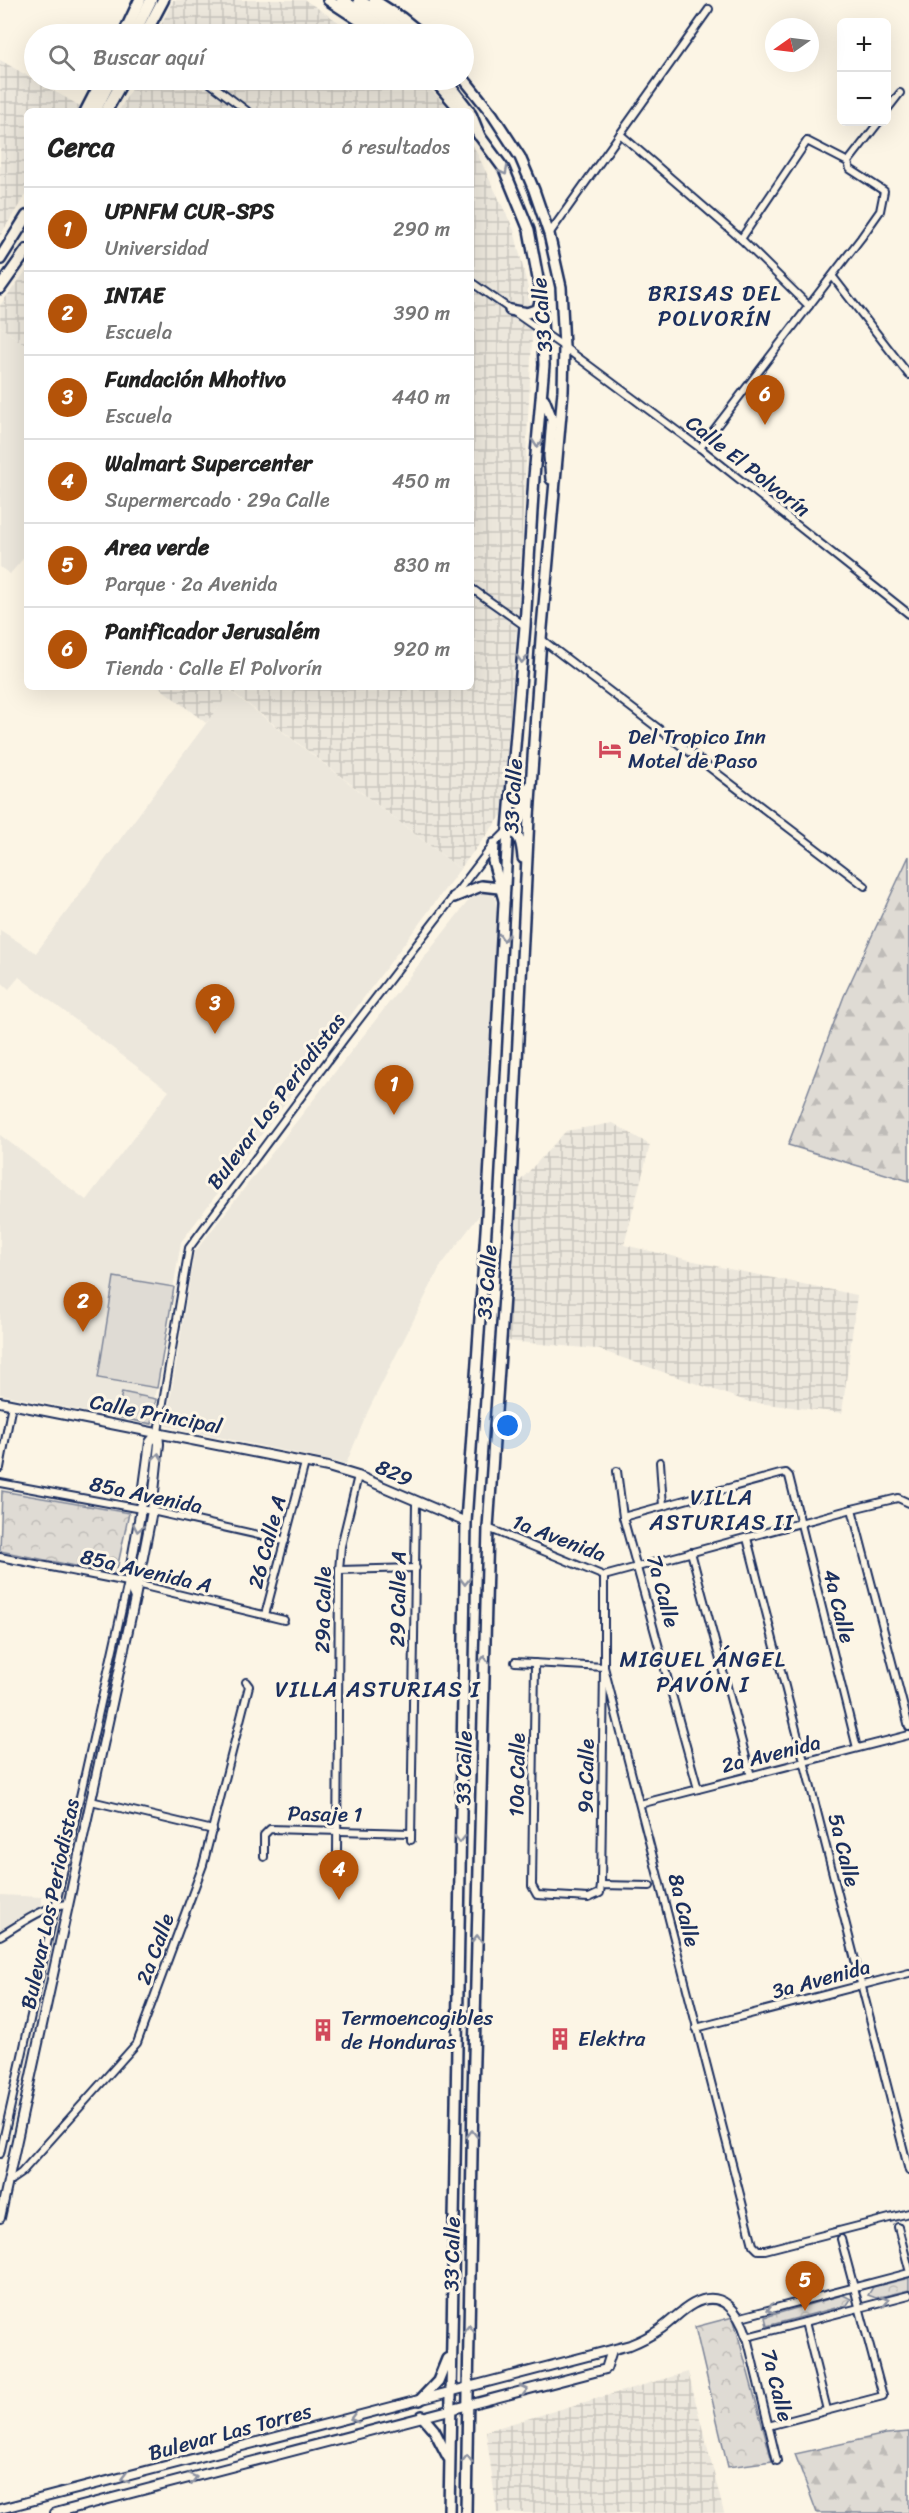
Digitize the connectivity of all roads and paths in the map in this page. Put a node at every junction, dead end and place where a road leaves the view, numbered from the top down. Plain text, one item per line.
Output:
1 (140, 0) edge
2 (151, 0) edge
3 (163, 0) edge
4 (328, 0) edge
5 (342, 0) edge
6 (359, 0) edge
7 (374, 0) edge
8 (709, 9) dead end
9 (129, 24) edge
10 (139, 24) edge
11 (150, 24) edge
12 (365, 24) edge
13 (378, 24) edge
14 (395, 24) edge
15 (410, 24) edge
16 (97, 90) edge
17 (106, 90) edge
18 (118, 90) edge
19 (219, 90) edge
20 (445, 90) edge
21 (452, 90) edge
22 (473, 90) edge
23 (900, 93) dead end
24 (891, 105) edge
25 (88, 108) edge
26 (97, 108) edge
27 (108, 108) edge
28 (243, 108) edge
29 (464, 108) edge
30 (465, 108) edge
31 (474, 125) edge
32 (876, 126) edge
33 (474, 128) edge
34 (620, 134) junction
35 (479, 135) junction
36 (848, 162) junction
37 (24, 221) edge
38 (549, 234) junction
39 (741, 239) junction
40 (24, 255) edge
41 (0, 259) edge
42 (833, 277) junction
43 (474, 284) edge
44 (0, 288) edge
45 (542, 295) junction
46 (809, 306) junction
47 (510, 310) junction
48 (544, 334) junction
49 (564, 347) junction
50 (909, 375) edge
51 (543, 396) junction
52 (699, 448) junction
53 (553, 502) junction
54 (474, 590) edge
55 (909, 614) edge
56 (525, 626) junction
57 (541, 639) junction
58 (534, 754) junction
59 (508, 830) junction
60 (494, 844) junction
61 (864, 886) dead end
62 (500, 888) junction
63 (454, 897) junction
64 (506, 904) junction
65 (525, 920) junction
66 (0, 1401) edge
67 (12, 1404) junction
68 (158, 1432) junction
69 (660, 1462) dead end
70 (305, 1463) junction
71 (0, 1468) edge
72 (617, 1471) dead end
73 (358, 1476) junction
74 (0, 1483) edge
75 (416, 1503) junction
76 (909, 1503) edge
77 (663, 1506) junction
78 (141, 1509) junction
79 (852, 1509) junction
80 (152, 1511) junction
81 (623, 1516) junction
82 (466, 1522) junction
83 (802, 1522) junction
84 (488, 1528) junction
85 (747, 1538) junction
86 (285, 1541) junction
87 (691, 1552) junction
88 (0, 1557) edge
89 (638, 1567) junction
90 (416, 1568) junction
91 (339, 1570) junction
92 (604, 1576) junction
93 (128, 1582) junction
94 (138, 1584) junction
95 (135, 1598) junction
96 (265, 1615) junction
97 (284, 1620) dead end
98 (515, 1662) dead end
99 (535, 1663) junction
100 (604, 1667) junction
101 (246, 1682) dead end
102 (909, 1727) edge
103 (909, 1735) edge
104 (857, 1748) junction
105 (804, 1762) junction
106 (751, 1776) junction
107 (698, 1789) junction
108 (91, 1802) junction
109 (640, 1804) junction
110 (213, 1830) junction
111 (337, 1830) junction
112 (411, 1836) joint
113 (336, 1854) dead end
114 (264, 1857) dead end
115 (601, 1885) junction
116 (650, 1886) dead end
117 (68, 1904) junction
118 (56, 1905) junction
119 (0, 1936) edge
120 (909, 1973) edge
121 (861, 1986) junction
122 (696, 2028) junction
123 (0, 2154) edge
124 (909, 2171) edge
125 (8, 2182) junction
126 (1, 2212) edge
127 (909, 2213) edge
128 (898, 2228) dead end
129 (841, 2239) dead end
130 (909, 2271) edge
131 (854, 2287) junction
132 (909, 2295) edge
133 (860, 2308) junction
134 (741, 2317) junction
135 (804, 2322) junction
136 (747, 2337) junction
137 (451, 2342) junction
138 (612, 2350) junction
139 (468, 2388) junction
140 (450, 2393) junction
141 (420, 2400) junction
142 (468, 2404) junction
143 (450, 2408) junction
144 (827, 2410) junction
145 (422, 2416) junction
146 (768, 2426) junction
147 (777, 2461) dead end
148 (450, 2462) junction
149 (0, 2509) edge
150 (55, 2513) edge
151 (449, 2513) edge
152 (466, 2513) edge

1 - 9 highway
2 - 10 highway
3 - 11 highway
4 - 12 main road
5 - 13 highway
6 - 14 highway
7 - 15 main road
8 - 34 street
16 - 25 highway
17 - 26 highway
18 - 27 highway
19 - 28 street
20 - 29 main road
21 - 30 highway
22 - 38 main road, 33 Calle
23 - 24 street
31 - 35 highway
32 - 36 street
33 - 35 main road, 33 Calle
34 - 38 street
34 - 39 street
35 -> 45 main road, 33 Calle
36 - 39 street
36 - 42 street
37 - 41 highway
38 - 49 main road, 33 Calle
39 - 46 street
40 - 44 highway
42 - 46 street
42 - 50 street
43 - 47 street
45 - 47 main road
45 - 48 main road, 33 Calle
46 - 52 street
47 - 48 street
48 - 49 street, Calle El Polvorín
48 - 51 main road, 33 Calle
49 - 52 street, Calle El Polvorín
49 - 53 main road, 33 Calle
51 - 53 main road
51 -> 56 main road, 33 Calle
52 - 55 street, Calle El Polvorín
53 - 57 main road, 33 Calle
54 - 56 street
56 -> 59 main road, 33 Calle
57 - 58 main road, 33 Calle
57 - 61 street
58 - 59 main road
58 - 65 main road, 33 Calle
59 - 60 street, Bulevar Los Periodistas
59 - 64 main road, 33 Calle
59 - 65 main road
60 - 62 main road
60 - 63 street, Bulevar Los Periodistas
62 - 63 main road
62 - 64 main road
63 - 68 street, Bulevar Los Periodistas
64 -> 82 main road, 33 Calle
65 - 84 main road, 33 Calle
66 - 67 street, Calle Principal
67 - 68 street, Calle Principal
67 - 71 street
68 - 70 street, Calle Principal
68 - 78 street, Bulevar Los Periodistas
80 -> 68 street, Bulevar Los Periodistas
69 - 77 street
70 - 73 street, 829
70 - 86 street, 26 Calle A
72 - 81 street, 7a Calle
73 - 75 street, 829
73 - 91 street, 29a Calle
74 - 78 street, 85a Avenida
75 - 82 street, 829
75 - 90 street, 29 Calle A
76 - 79 street, 1a Avenida
77 - 81 street
77 - 83 street, 4a Calle
78 - 80 street, 85a Avenida
78 -> 93 street, Bulevar Los Periodistas
79 - 83 street, 1a Avenida
79 - 102 street
80 - 86 street, 85a Avenida
80 - 94 street, Bulevar Los Periodistas
81 - 89 street, 7a Calle
82 -> 137 main road, 33 Calle
83 - 85 street, 1a Avenida
83 - 104 street, 4a Calle
84 - 92 street, 1a Avenida
139 -> 84 main road, 33 Calle
85 - 87 street, 1a Avenida
85 - 105 street, 5a Calle
86 - 96 street, 26 Calle A
87 - 89 street, 1a Avenida
87 - 106 street
88 - 93 street, 85a Avenida A
89 - 92 street, 1a Avenida
89 - 107 street, 7a Calle
90 - 91 street
90 - 112 street, 29 Calle A
91 - 111 street, 29a Calle
92 - 100 street, 8a Calle
93 - 94 street, 85a Avenida A
93 - 95 street
93 - 118 street, Bulevar Los Periodistas
94 - 95 street, Bulevar Los Periodistas
94 - 96 street, 85a Avenida A
95 - 108 street, Bulevar Los Periodistas
96 - 97 street, 85a Avenida A
98 - 99 street
99 - 100 street
99 - 115 street, 10a Calle
100 - 109 street, 8a Calle
100 - 115 street, 9a Calle
101 - 110 street, 2a Calle
103 - 104 street, 2a Avenida
104 - 105 street, 2a Avenida
105 - 106 street, 2a Avenida
105 - 121 street, 5a Calle
106 - 107 street, 2a Avenida
107 - 109 street, 2a Avenida
108 - 110 street
108 - 117 street, Bulevar Los Periodistas
109 - 122 street, 8a Calle
110 - 125 street, 2a Calle
111 - 112 street, Pasaje 1
111 - 113 street, 29a Calle
111 - 114 street, Pasaje 1
115 - 116 street
117 - 118 street
117 - 125 street, Bulevar Los Periodistas
118 - 119 street
118 - 123 street, Bulevar Los Periodistas
120 - 121 street, 3a Avenida
121 - 122 street, 3a Avenida
121 - 124 street, 5a Calle
122 - 127 street, 8a Calle
125 - 126 street, Bulevar Los Periodistas
128 - 130 street
129 - 131 street
130 - 131 street
131 - 133 street
131 -> 134 street
133 -> 132 street
133 - 135 street
133 - 144 street
134 - 136 street, 7a Calle
134 - 138 street, Bulevar Las Torres
135 - 136 street
135 - 144 street
136 - 146 street, 7a Calle
137 - 140 main road, 33 Calle
137 - 141 main road
138 - 139 street, Bulevar Las Torres
142 -> 138 street, Bulevar Las Torres
139 - 140 street, Bulevar Las Torres
139 - 142 main road, 33 Calle
140 - 141 street, Bulevar Las Torres
140 - 143 main road, 33 Calle
141 - 145 street
141 -> 149 street, Bulevar Las Torres
142 - 143 street, Bulevar Las Torres
152 -> 142 main road, 33 Calle
143 - 145 street, Bulevar Las Torres
143 - 148 main road, 33 Calle
144 - 146 street
145 - 148 main road
150 -> 145 street, Bulevar Las Torres
146 - 147 street, 7a Calle
148 - 151 main road, 33 Calle

